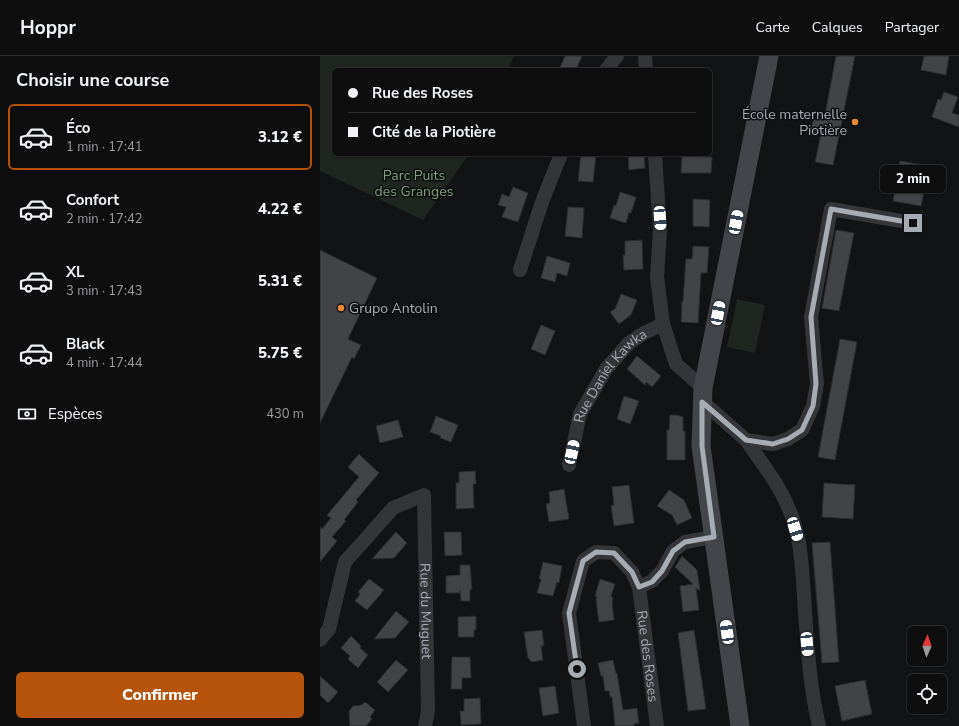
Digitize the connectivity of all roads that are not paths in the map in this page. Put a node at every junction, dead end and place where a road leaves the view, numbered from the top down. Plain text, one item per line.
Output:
1 (616, 56) edge
2 (645, 56) edge
3 (769, 56) edge
4 (607, 68) edge
5 (646, 68) edge
6 (561, 156) edge
7 (655, 156) edge
8 (913, 223) dead end
9 (520, 270) dead end
10 (663, 324) junction
11 (703, 395) junction
12 (746, 440) junction
13 (569, 464) dead end
14 (714, 537) junction
15 (639, 587) junction
16 (320, 640) edge
17 (425, 726) edge
18 (584, 726) edge
19 (657, 726) edge
20 (740, 726) edge
21 (819, 726) edge

1 - 4 street
2 - 5 street
3 - 11 main road
6 - 9 street
7 - 10 street, Rue Daniel Kawka
8 - 12 street
10 - 11 street, Rue Daniel Kawka
10 - 13 street, Rue Daniel Kawka
11 - 12 street, Rue Daniel Kawka
11 - 14 main road
12 - 21 street, Rue Daniel Kawka
14 - 15 street
14 - 20 main road
15 - 18 street, Rue des Roses
15 - 19 street, Rue des Roses
16 - 17 street, Rue du Muguet

